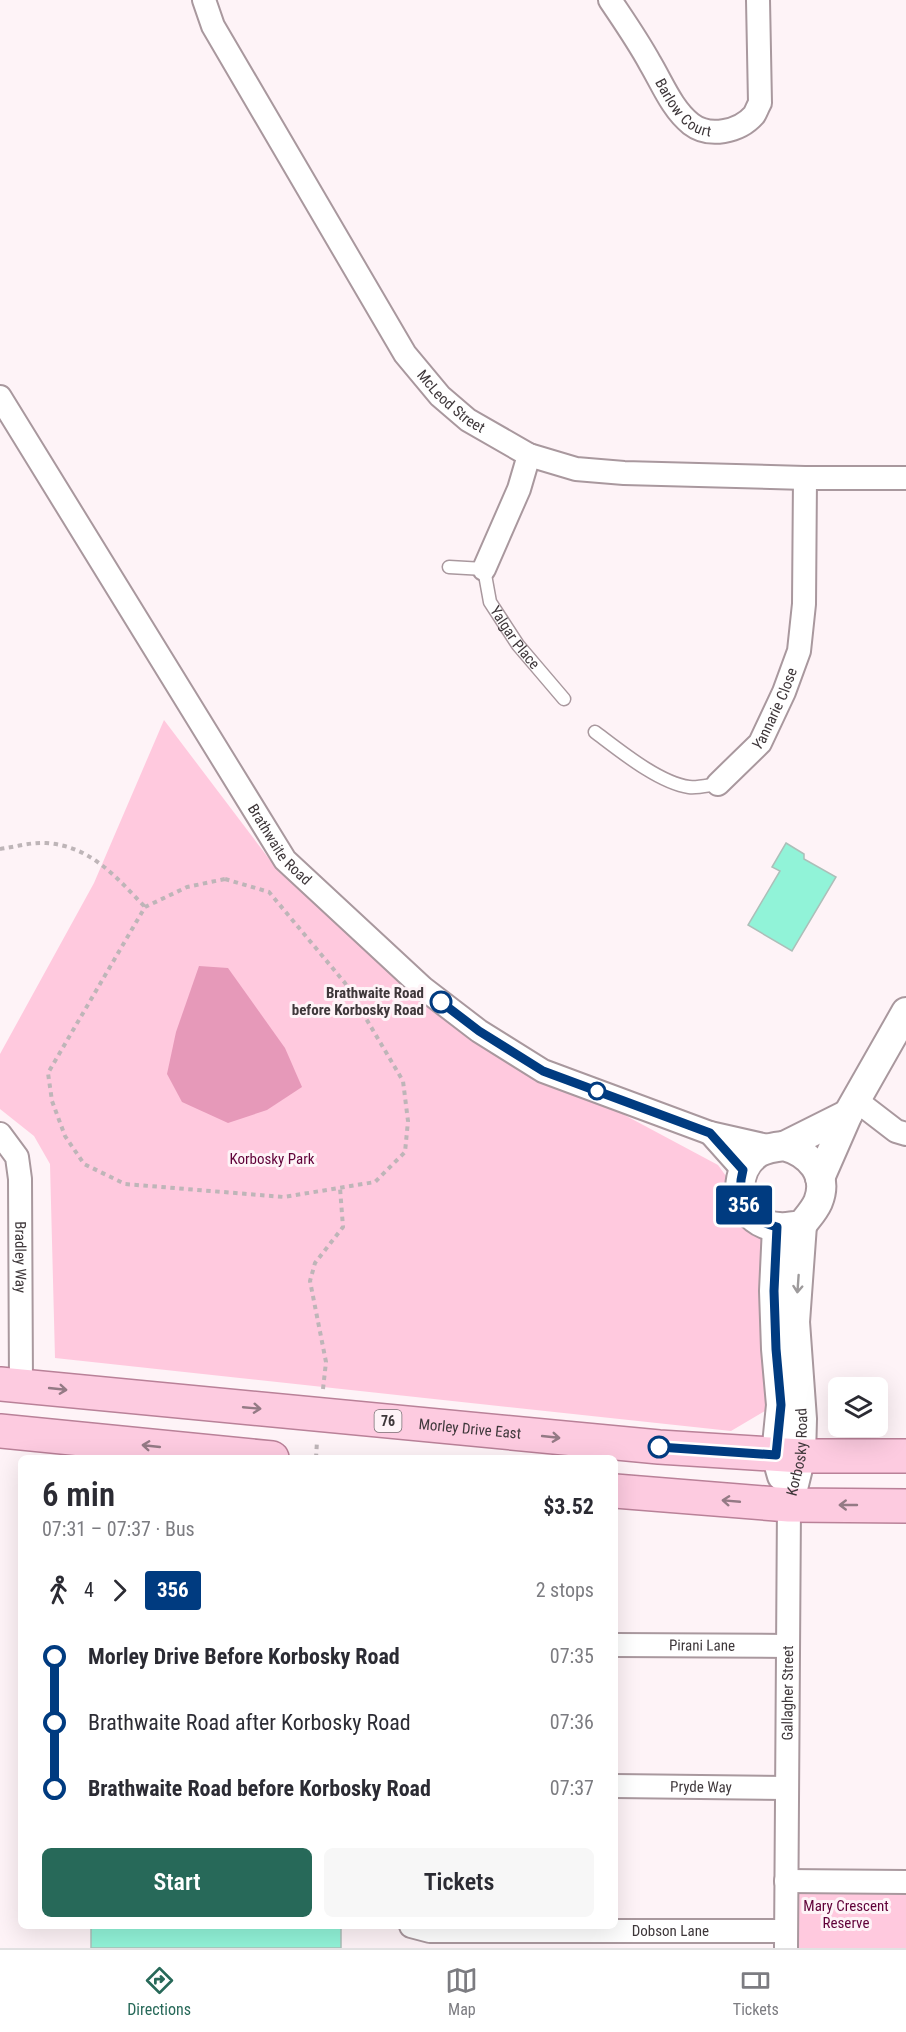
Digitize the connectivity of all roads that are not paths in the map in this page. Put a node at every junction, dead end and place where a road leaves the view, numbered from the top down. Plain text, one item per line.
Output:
1 (204, 0) edge
2 (610, 0) edge
3 (758, 0) edge
4 (0, 397) edge
5 (529, 455) junction
6 (806, 478) junction
7 (906, 478) edge
8 (449, 567) dead end
9 (484, 569) junction
10 (564, 699) dead end
11 (595, 732) dead end
12 (718, 784) joint
13 (906, 1012) edge
14 (853, 1107) junction
15 (710, 1133) junction
16 (0, 1134) edge
17 (906, 1134) edge
18 (778, 1147) junction
19 (743, 1170) junction
20 (820, 1178) junction
21 (789, 1226) junction
22 (11, 1385) edge
23 (0, 1431) edge
24 (242, 1455) edge
25 (789, 1456) junction
26 (906, 1456) edge
27 (618, 1491) edge
28 (789, 1505) junction
29 (906, 1506) edge
30 (618, 1645) edge
31 (788, 1646) junction
32 (618, 1786) edge
33 (787, 1788) junction
34 (786, 1881) junction
35 (906, 1882) edge
36 (422, 1929) edge
37 (786, 1940) edge

1 - 5 street, McLeod Street
2 - 3 street, Barlow Court
4 - 15 street, Brathwaite Road
5 - 6 street, McLeod Street
5 - 9 street
6 - 7 street, McLeod Street
6 - 12 street, Yannarie Close
8 - 9 lane
9 - 10 lane, Yalgar Place
11 - 12 lane, Yannarie Close
13 - 14 street
14 - 17 street
14 - 18 street
14 - 20 street
15 - 18 street, Brathwaite Road
15 - 19 street, Brathwaite Road
16 - 22 street, Bradley Way
18 - 19 street
18 - 20 street
19 - 21 street
20 - 21 street
21 - 25 street, Korbosky Road
22 -> 25 main road, Morley Drive East / 76
24 -> 23 main road
25 - 26 main road, Morley Drive East / 76
25 - 28 street, Korbosky Road
28 -> 27 main road
29 -> 28 main road
28 - 31 street, Gallagher Street
30 - 31 street, Pirani Lane
31 - 33 street, Gallagher Street
32 - 33 street, Pryde Way
33 - 34 street, Gallagher Street
34 - 35 street
34 - 37 street, Gallagher Street
36 - 37 street, Dobson Lane

